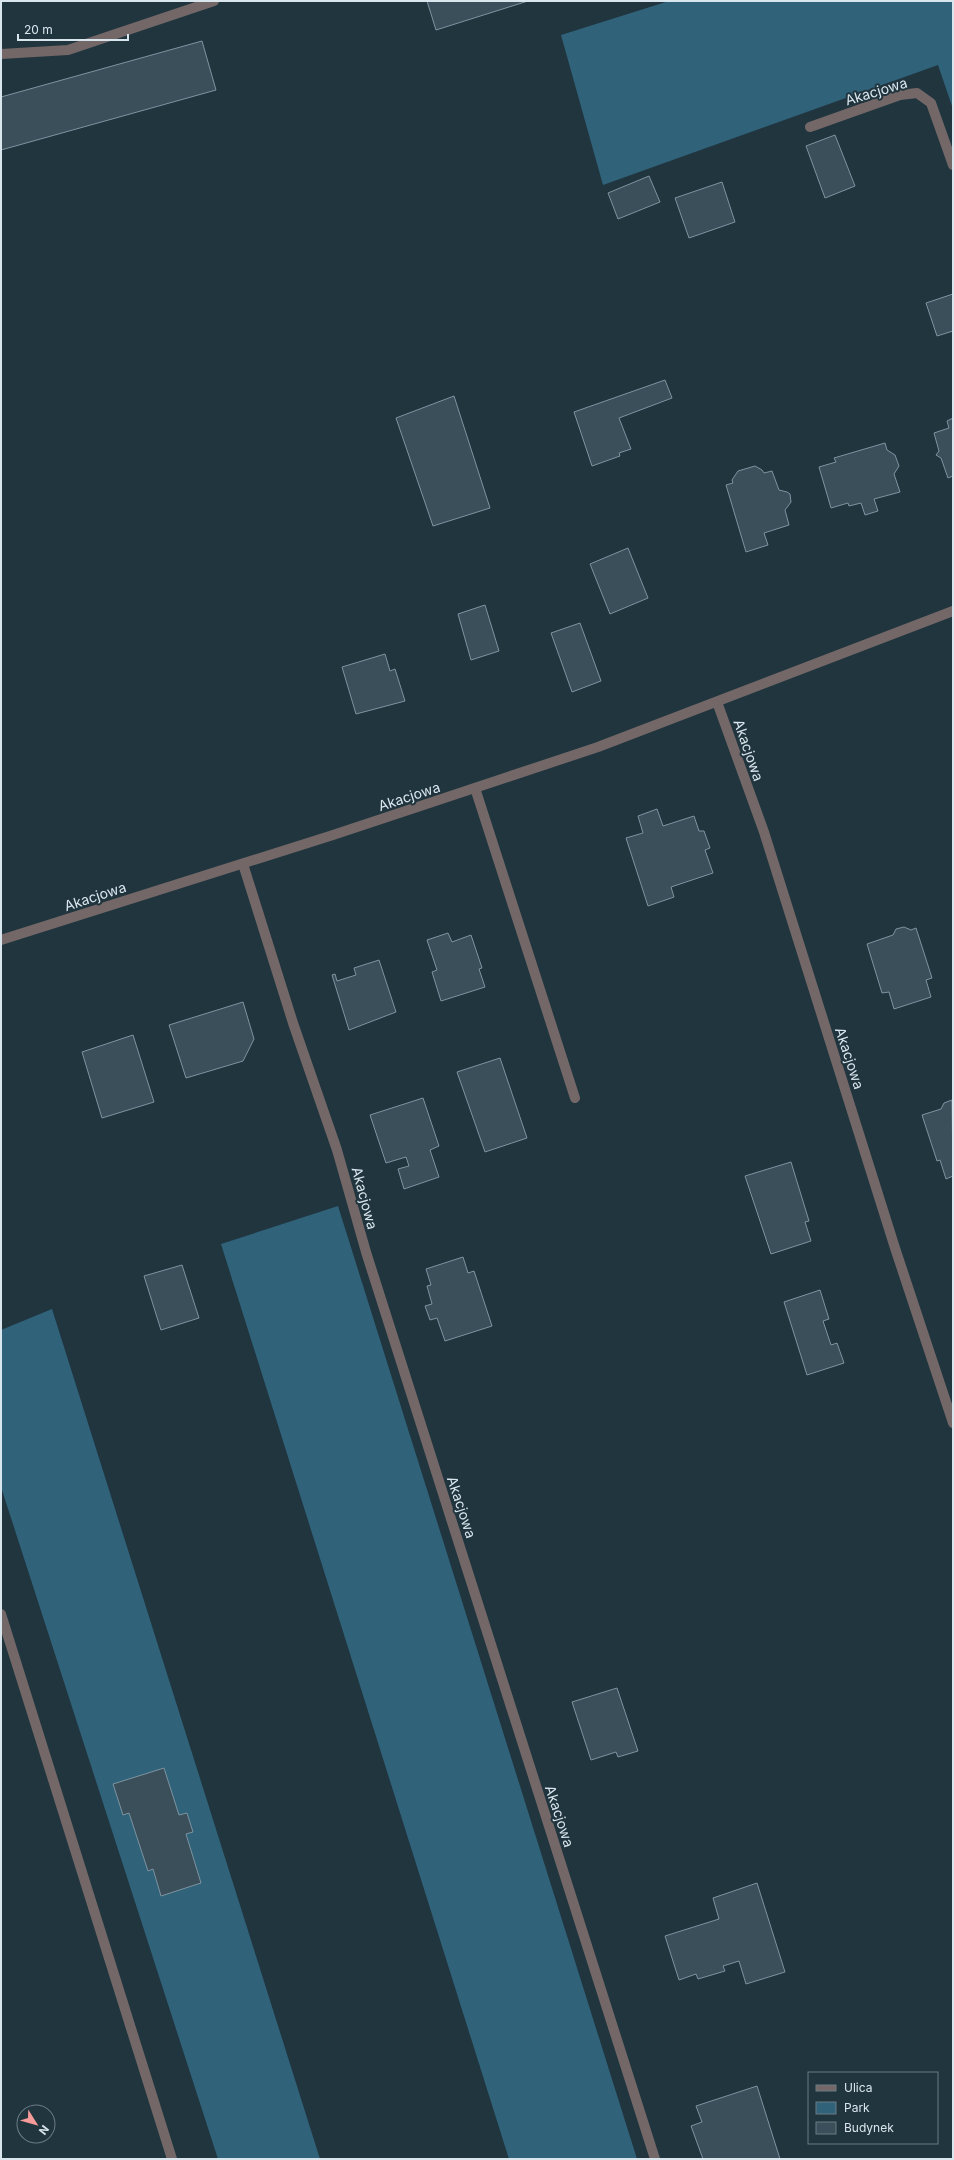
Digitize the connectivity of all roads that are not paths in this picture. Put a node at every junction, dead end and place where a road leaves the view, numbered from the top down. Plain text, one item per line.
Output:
1 (211, 2) edge
2 (1, 54) edge
3 (810, 127) dead end
4 (953, 165) edge
5 (953, 612) edge
6 (717, 702) junction
7 (475, 788) junction
8 (243, 864) junction
9 (1, 940) edge
10 (575, 1098) dead end
11 (953, 1423) edge
12 (1, 1614) edge
13 (172, 2159) edge
14 (654, 2159) edge

1 - 2 street
3 - 4 street, Akacjowa
5 - 6 street, Akacjowa
6 - 7 street, Akacjowa
6 - 11 street, Akacjowa
7 - 8 street, Akacjowa
7 - 10 street
8 - 9 street, Akacjowa
8 - 14 street, Akacjowa
12 - 13 street

